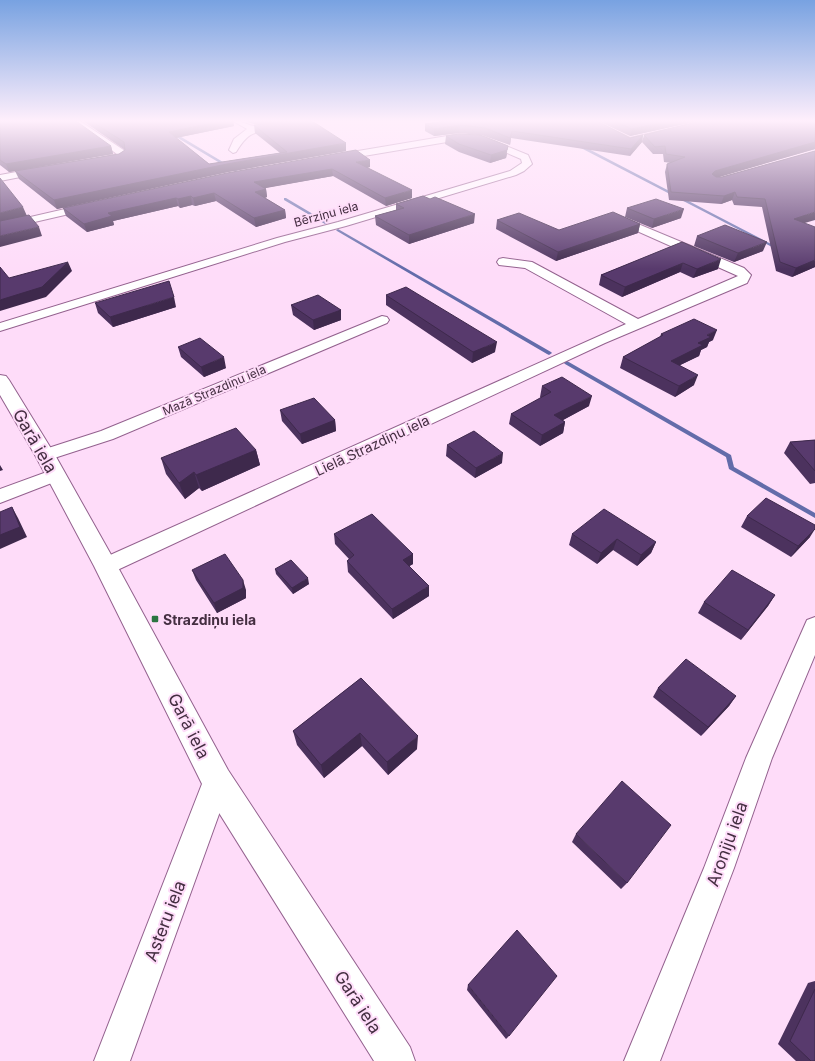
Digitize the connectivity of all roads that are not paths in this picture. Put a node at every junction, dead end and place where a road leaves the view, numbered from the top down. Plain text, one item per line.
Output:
1 (45, 171) edge
2 (517, 171) edge
3 (0, 178) edge
4 (98, 204) edge
5 (612, 216) edge
6 (0, 227) edge
7 (503, 262) dead end
8 (382, 320) dead end
9 (638, 325) junction
10 (0, 327) edge
11 (0, 380) edge
12 (50, 465) junction
13 (0, 496) edge
14 (106, 566) junction
15 (815, 628) edge
16 (217, 781) junction
17 (112, 1061) edge
18 (396, 1061) edge
19 (642, 1061) edge

1 - 3 street
2 - 10 street, Bērziņu iela
4 - 6 street
5 - 9 street, Lielā Strazdiņu iela
7 - 9 street
8 - 12 street, Mazā Strazdiņu iela
9 - 14 street, Lielā Strazdiņu iela
11 - 12 street, Garā iela
12 - 13 street
12 - 14 street, Garā iela
14 - 16 street, Garā iela
15 - 19 street, Aroniju iela
16 - 17 street, Asteru iela
16 - 18 street, Garā iela

